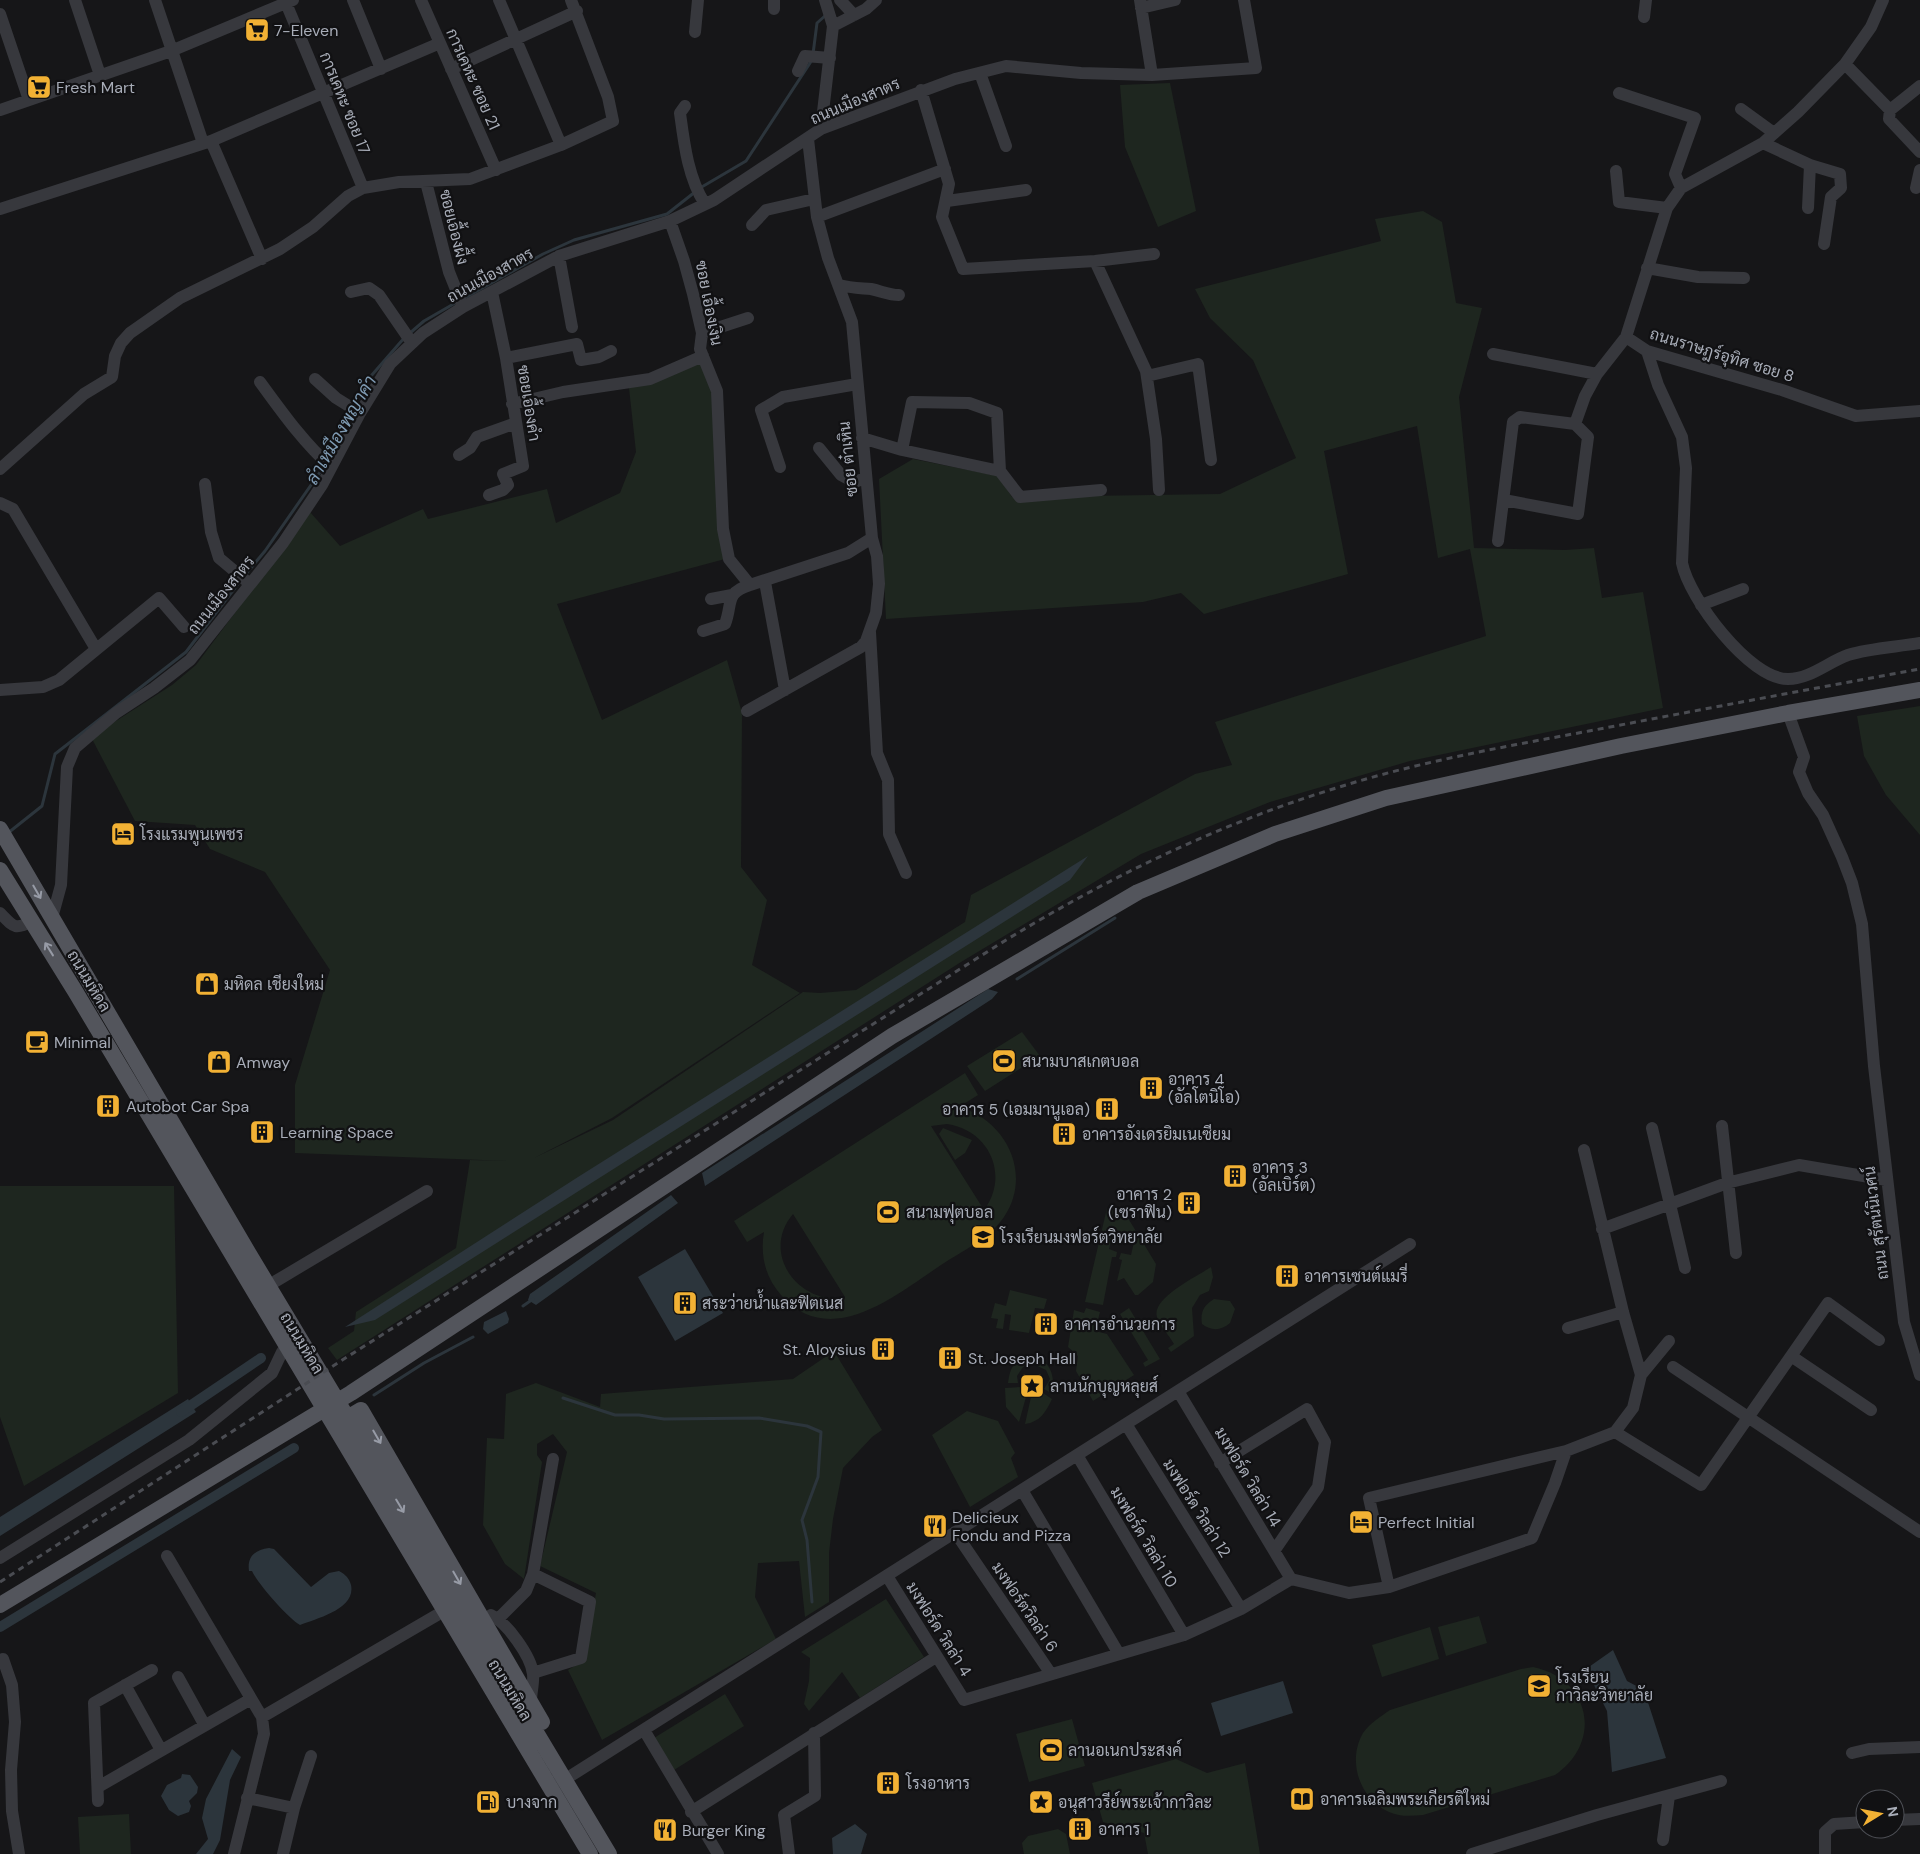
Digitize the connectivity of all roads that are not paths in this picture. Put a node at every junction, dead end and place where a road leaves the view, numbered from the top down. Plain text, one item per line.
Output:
1 (75, 0) edge
2 (155, 0) edge
3 (354, 0) edge
4 (421, 0) edge
5 (499, 0) edge
6 (698, 0) edge
7 (825, 0) edge
8 (876, 0) edge
9 (1175, 0) edge
10 (1244, 0) edge
11 (1646, 0) edge
12 (1883, 0) edge
13 (290, 1) edge
14 (842, 2) edge
15 (1141, 4) edge
16 (574, 6) edge
17 (0, 14) edge
18 (854, 15) junction
19 (1644, 17) dead end
20 (832, 21) junction
21 (695, 32) dead end
22 (515, 38) junction
23 (440, 43) junction
24 (171, 51) junction
25 (830, 58) junction
26 (1845, 64) junction
27 (381, 69) junction
28 (451, 69) junction
29 (798, 71) dead end
30 (980, 73) junction
31 (100, 75) junction
32 (1152, 75) junction
33 (1920, 86) edge
34 (921, 90) junction
35 (324, 93) junction
36 (1619, 93) dead end
37 (29, 100) junction
38 (685, 106) dead end
39 (1741, 109) dead end
40 (0, 110) edge
41 (824, 110) junction
42 (1890, 110) junction
43 (842, 121) junction
44 (821, 129) junction
45 (1774, 133) junction
46 (808, 139) junction
47 (207, 142) junction
48 (1763, 142) junction
49 (561, 145) junction
50 (1006, 146) dead end
51 (1920, 152) edge
52 (1810, 165) junction
53 (945, 169) junction
54 (496, 170) junction
55 (1920, 170) edge
56 (1616, 172) dead end
57 (426, 182) junction
58 (363, 188) junction
59 (1681, 188) junction
60 (1916, 188) dead end
61 (1026, 190) dead end
62 (814, 199) junction
63 (704, 201) junction
64 (946, 201) junction
65 (1667, 208) junction
66 (1808, 208) dead end
67 (0, 209) edge
68 (817, 217) junction
69 (670, 221) junction
70 (752, 225) dead end
71 (1824, 244) dead end
72 (1154, 254) dead end
73 (559, 256) junction
74 (262, 259) junction
75 (1096, 261) junction
76 (1647, 268) junction
77 (1744, 278) dead end
78 (839, 285) junction
79 (351, 292) dead end
80 (492, 292) junction
81 (899, 295) dead end
82 (460, 301) junction
83 (748, 318) dead end
84 (572, 327) dead end
85 (702, 333) junction
86 (407, 337) junction
87 (1626, 338) junction
88 (611, 351) dead end
89 (1647, 351) junction
90 (1493, 354) dead end
91 (703, 356) junction
92 (506, 358) junction
93 (1597, 374) junction
94 (1147, 376) junction
95 (315, 379) dead end
96 (260, 382) dead end
97 (857, 384) junction
98 (512, 404) junction
99 (358, 412) junction
100 (1920, 412) edge
101 (516, 423) junction
102 (1575, 424) junction
103 (862, 438) junction
104 (819, 448) dead end
105 (902, 450) junction
106 (459, 455) dead end
107 (1211, 460) dead end
108 (326, 463) junction
109 (780, 467) dead end
110 (0, 469) edge
111 (1000, 471) junction
112 (866, 478) junction
113 (205, 484) dead end
114 (1101, 490) dead end
115 (1159, 490) dead end
116 (489, 495) dead end
117 (1504, 500) junction
118 (0, 502) edge
119 (872, 538) junction
120 (1498, 541) dead end
121 (247, 581) junction
122 (765, 582) junction
123 (750, 585) junction
124 (1744, 589) dead end
125 (732, 595) junction
126 (711, 599) dead end
127 (1702, 606) junction
128 (184, 627) dead end
129 (703, 631) dead end
130 (870, 632) junction
131 (1920, 643) edge
132 (96, 649) junction
133 (0, 690) edge
134 (785, 690) junction
135 (1920, 690) edge
136 (747, 711) dead end
137 (1788, 713) junction
138 (0, 829) edge
139 (0, 870) edge
140 (906, 873) dead end
141 (0, 913) edge
142 (52, 918) junction
143 (32, 921) junction
144 (90, 982) junction
145 (75, 991) junction
146 (1722, 1126) dead end
147 (1652, 1128) dead end
148 (1584, 1150) dead end
149 (1887, 1180) junction
150 (1727, 1183) junction
151 (427, 1191) dead end
152 (1669, 1205) junction
153 (1602, 1229) junction
154 (1410, 1244) dead end
155 (1736, 1253) dead end
156 (243, 1258) junction
157 (1685, 1268) dead end
158 (276, 1281) junction
159 (1623, 1312) junction
160 (1568, 1328) dead end
161 (1879, 1340) dead end
162 (1669, 1341) dead end
163 (1791, 1356) junction
164 (285, 1357) junction
165 (1673, 1367) dead end
166 (1641, 1375) junction
167 (1920, 1375) edge
168 (1178, 1391) junction
169 (351, 1393) junction
170 (361, 1410) junction
171 (1871, 1410) dead end
172 (317, 1413) junction
173 (1748, 1417) junction
174 (1126, 1424) junction
175 (327, 1429) junction
176 (1615, 1432) junction
177 (1566, 1451) junction
178 (1077, 1456) junction
179 (553, 1459) dead end
180 (1220, 1463) junction
181 (1022, 1490) junction
182 (955, 1532) junction
183 (1920, 1532) edge
184 (1274, 1551) junction
185 (168, 1556) dead end
186 (422, 1557) junction
187 (0, 1558) edge
188 (533, 1574) junction
189 (887, 1576) junction
190 (1291, 1579) junction
191 (1389, 1586) junction
192 (0, 1606) edge
193 (475, 1608) junction
194 (1241, 1608) junction
195 (437, 1615) junction
196 (498, 1619) junction
197 (1184, 1635) junction
198 (1120, 1654) junction
199 (936, 1657) junction
200 (0, 1660) edge
201 (152, 1670) dead end
202 (533, 1673) junction
203 (1050, 1674) junction
204 (178, 1677) dead end
205 (125, 1685) junction
206 (252, 1699) junction
207 (530, 1701) junction
208 (262, 1717) junction
209 (204, 1724) junction
210 (644, 1730) junction
211 (814, 1733) junction
212 (1920, 1747) edge
213 (161, 1750) junction
214 (1852, 1753) dead end
215 (311, 1756) dead end
216 (572, 1775) junction
217 (1721, 1781) dead end
218 (98, 1787) junction
219 (1669, 1796) junction
220 (247, 1798) junction
221 (98, 1801) dead end
222 (294, 1808) junction
223 (691, 1812) junction
224 (1920, 1819) edge
225 (1905, 1820) edge
226 (590, 1823) junction
227 (1855, 1823) edge
228 (574, 1828) junction
229 (1663, 1840) dead end
230 (586, 1852) edge
231 (19, 1854) edge
232 (234, 1854) edge
233 (283, 1854) edge
234 (609, 1854) edge
235 (718, 1854) edge
236 (789, 1854) edge
237 (1472, 1854) edge
238 (1824, 1854) edge

1 - 31 street
2 - 24 street
3 - 27 street
4 - 23 street, การเคหะ ซอย 21
5 - 22 street
6 - 21 street
7 - 20 street
8 - 18 street
9 - 15 street
10 - 32 street, ถนนเมืองสาตร
11 - 19 street
12 - 26 street, ถนนราษฎร์อุทิศ ซอย 8
13 - 24 street
13 - 35 street, การเคหะ ซอย 17
14 - 18 street
15 - 32 street
16 - 22 street
16 - 49 street
17 - 37 street
18 - 20 street
20 - 25 street
22 - 28 street
22 - 49 street
23 - 27 street
23 - 28 street, การเคหะ ซอย 21
24 - 31 street
24 - 47 street
25 - 29 street
25 - 41 street
26 - 42 street
26 - 45 street, ถนนราษฎร์อุทิศ ซอย 8
27 - 35 street
28 - 54 street, การเคหะ ซอย 21
30 - 32 street, ถนนเมืองสาตร
30 - 34 street, ถนนเมืองสาตร
30 - 50 street
31 - 37 street
33 - 42 street
34 - 43 street, ถนนเมืองสาตร
34 - 53 street
35 - 47 street
35 - 58 street, การเคหะ ซอย 17
36 - 59 street
37 - 40 street
38 - 63 street
39 - 45 street
41 - 43 street
41 - 44 street
42 - 51 street
43 - 44 street, ถนนเมืองสาตร
44 - 46 street, ถนนเมืองสาตร
45 - 48 street, ถนนราษฎร์อุทิศ ซอย 8
46 - 62 street, ซอย ต๋าเหิน
46 - 63 street, ถนนเมืองสาตร
47 - 67 street
47 - 74 street
48 - 52 street
48 - 59 street, ถนนราษฎร์อุทิศ ซอย 8
49 - 54 street
52 - 66 street
52 - 71 street
53 - 64 street
53 - 68 street
54 - 57 street
55 - 60 street
56 - 65 street
57 - 58 street
57 - 82 street, ซอยเอื้องผื้ง
58 - 74 street
59 - 65 street, ถนนราษฎร์อุทิศ ซอย 8
61 - 64 street
62 - 68 street, ซอย ต๋าเหิน
62 - 70 street
63 - 69 street, ถนนเมืองสาตร
64 - 75 street
65 - 76 street, ถนนราษฎร์อุทิศ ซอย 8
68 - 78 street, ซอย ต๋าเหิน
69 - 73 street, ถนนเมืองสาตร
69 - 85 street, ซอย เอื้องเงิน
72 - 75 street
73 - 80 street, ถนนเมืองสาตร
73 - 84 street
74 - 110 street
75 - 94 street
76 - 77 street
76 - 87 street, ถนนราษฎร์อุทิศ ซอย 8
78 - 81 street
78 - 97 street, ซอย ต๋าเหิน
79 - 86 street
80 - 82 street, ถนนเมืองสาตร
80 - 92 street, ซอยเอื้องคำ
82 - 86 street, ถนนเมืองสาตร
83 - 85 street
85 - 91 street, ซอย เอื้องเงิน
86 - 99 street, ถนนเมืองสาตร
87 - 89 street, ถนนราษฎร์อุทิศ ซอย 8
87 - 93 street
88 - 92 street
89 - 100 street, ถนนราษฎร์อุทิศ ซอย 8
89 - 127 street
90 - 93 street
91 - 98 street
91 - 123 street, ซอย เอื้องเงิน
92 - 98 street, ซอยเอื้องคำ
93 - 102 street
94 - 107 street
94 - 115 street
95 - 99 street
96 - 108 street
97 - 103 street, ซอย ต๋าเหิน
97 - 109 street
98 - 101 street, ซอยเอื้องคำ
99 - 108 street, ถนนเมืองสาตร
101 - 106 street
101 - 116 street, ซอยเอื้องคำ
102 - 117 street
102 - 117 street
103 - 105 street
103 - 112 street, ซอย ต๋าเหิน
104 - 112 street
105 - 111 street
105 - 111 street
108 - 121 street, ถนนเมืองสาตร
111 - 114 street
112 - 119 street, ซอย ต๋าเหิน
113 - 121 street
117 - 120 street
118 - 132 street
119 - 122 street
119 - 130 street, ซอย ต๋าเหิน
121 - 142 street, ถนนเมืองสาตร
122 - 123 street
122 - 134 street
123 - 125 street
124 - 127 street
125 - 126 street
125 - 129 street
127 - 131 street
128 - 132 street
130 - 134 street, ซอย ต๋าเหิน
130 - 140 street
132 - 133 street
134 - 136 street, ซอย ต๋าเหิน
135 - 137 main road
137 - 149 street, ถนน สุรัตน์นิเวศน์
137 - 169 main road
138 -> 142 main road, ถนนมหิดล
139 - 143 main road, ถนนมหิดล
141 - 143 street
142 - 144 main road, ถนนมหิดล
145 -> 143 main road, ถนนมหิดล
144 - 156 main road, ถนนมหิดล
144 - 158 main road
145 - 156 main road, ถนนมหิดล
145 - 164 main road
146 - 150 street
147 - 152 street
148 - 153 street
149 - 150 street
149 - 167 street, ถนน สุรัตน์นิเวศน์
150 - 152 street
150 - 155 street
151 - 158 street
152 - 153 street
152 - 157 street
153 - 159 street
154 - 168 street
156 - 186 main road, ถนนมหิดล
158 - 164 main road
159 - 160 street
159 - 166 street
161 - 163 street
162 - 166 street
163 - 171 street
163 - 173 street
164 - 187 street
165 - 173 street
166 - 176 street
168 - 174 street
168 - 180 street, มงฟอร์ด วิลล่า 14
169 - 170 main road
169 - 172 main road
170 - 175 main road
170 -> 193 main road
172 - 175 main road
172 - 192 main road
173 - 176 street
173 - 183 street
174 - 178 street
174 - 194 street, มงฟอร์ด วิลล่า 12
175 - 195 main road
176 - 177 street
177 - 191 street
177 - 191 street
178 - 181 street
178 - 197 street, มงฟอร์ด วิลล่า 10
179 - 188 street
180 - 184 street, มงฟอร์ด วิลล่า 14
180 - 184 street
181 - 182 street
181 - 198 street
182 - 189 street
182 - 203 street, มงฟอร์ตวิลล่า 6
184 - 190 street, มงฟอร์ด วิลล่า 14
185 - 206 street
186 - 226 main road, ถนนมหิดล
186 - 228 main road, ถนนมหิดล
188 - 196 street
188 - 202 street
189 - 199 street, มงฟอร์ด วิลล่า 4
189 - 210 street
190 - 191 street
190 - 194 street
193 - 196 street
193 - 207 main road
194 - 197 street
195 - 208 street
195 - 228 main road
196 - 202 street
197 - 198 street
198 - 203 street
199 - 203 street, มงฟอร์ด วิลล่า 4
199 - 211 street
200 - 231 street
201 - 205 street
202 - 207 street
204 - 209 street
205 - 213 street
205 - 218 street
206 - 208 street
206 - 209 street
207 - 216 main road
208 - 220 street
209 - 213 street
210 - 216 street
210 - 223 street
211 - 223 street
211 - 236 street
212 - 214 street
213 - 218 street
215 - 222 street
216 - 226 main road
217 - 219 street
218 - 221 street
219 - 229 street
219 - 237 street
220 - 222 street
220 - 232 street
222 - 233 street
223 - 235 street
224 - 225 street
226 - 234 main road, ถนนมหิดล
227 - 238 street
228 - 230 main road, ถนนมหิดล

